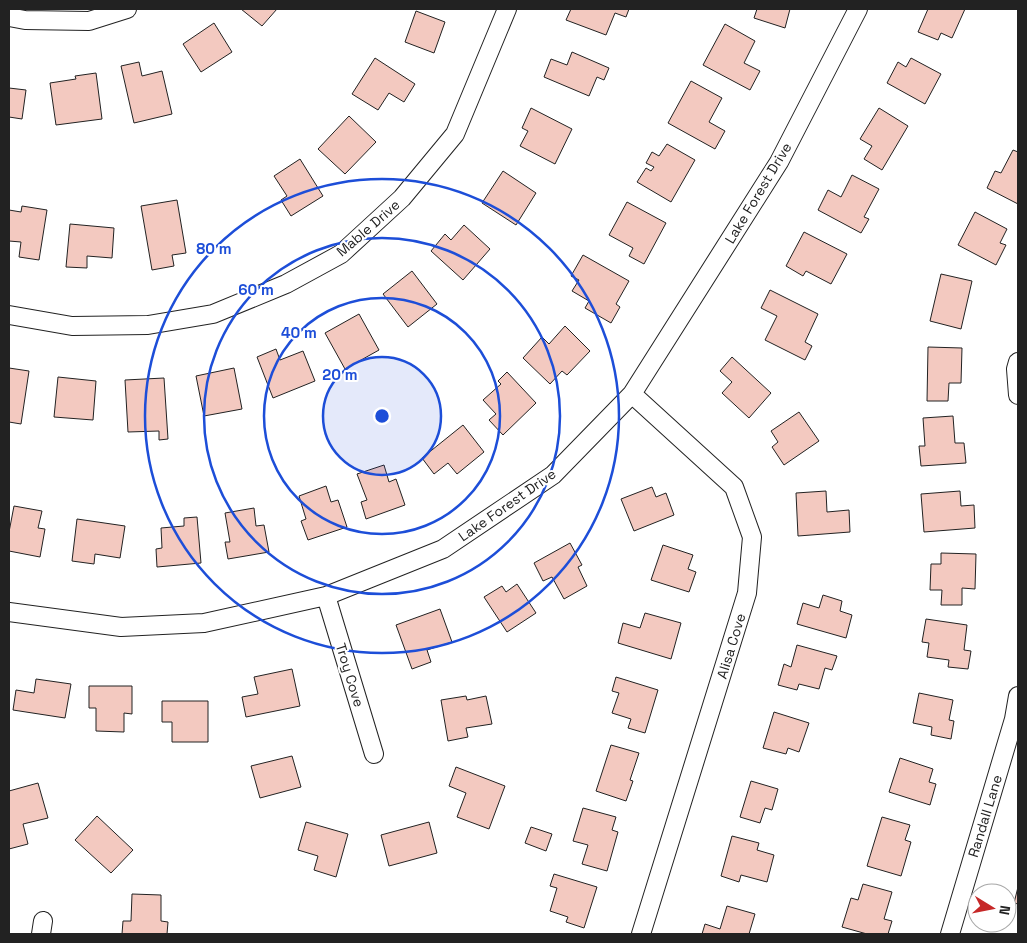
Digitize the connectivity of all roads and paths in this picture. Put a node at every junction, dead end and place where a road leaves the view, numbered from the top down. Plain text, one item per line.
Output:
1 (127, 9) edge
2 (507, 9) edge
3 (858, 9) edge
4 (9, 18) edge
5 (9, 315) edge
6 (1018, 362) edge
7 (632, 394) junction
8 (1018, 395) edge
9 (326, 596) junction
10 (9, 612) edge
11 (1018, 696) edge
12 (374, 754) dead end
13 (640, 934) edge
14 (950, 934) edge

1 - 4 street
2 - 5 street, Mable Drive
3 - 7 street, Lake Forest Drive
6 - 8 street
7 - 9 street, Lake Forest Drive
7 - 13 street, Alisa Cove
9 - 10 street, Lake Forest Drive
9 - 12 street, Troy Cove
11 - 14 street, Randall Lane

